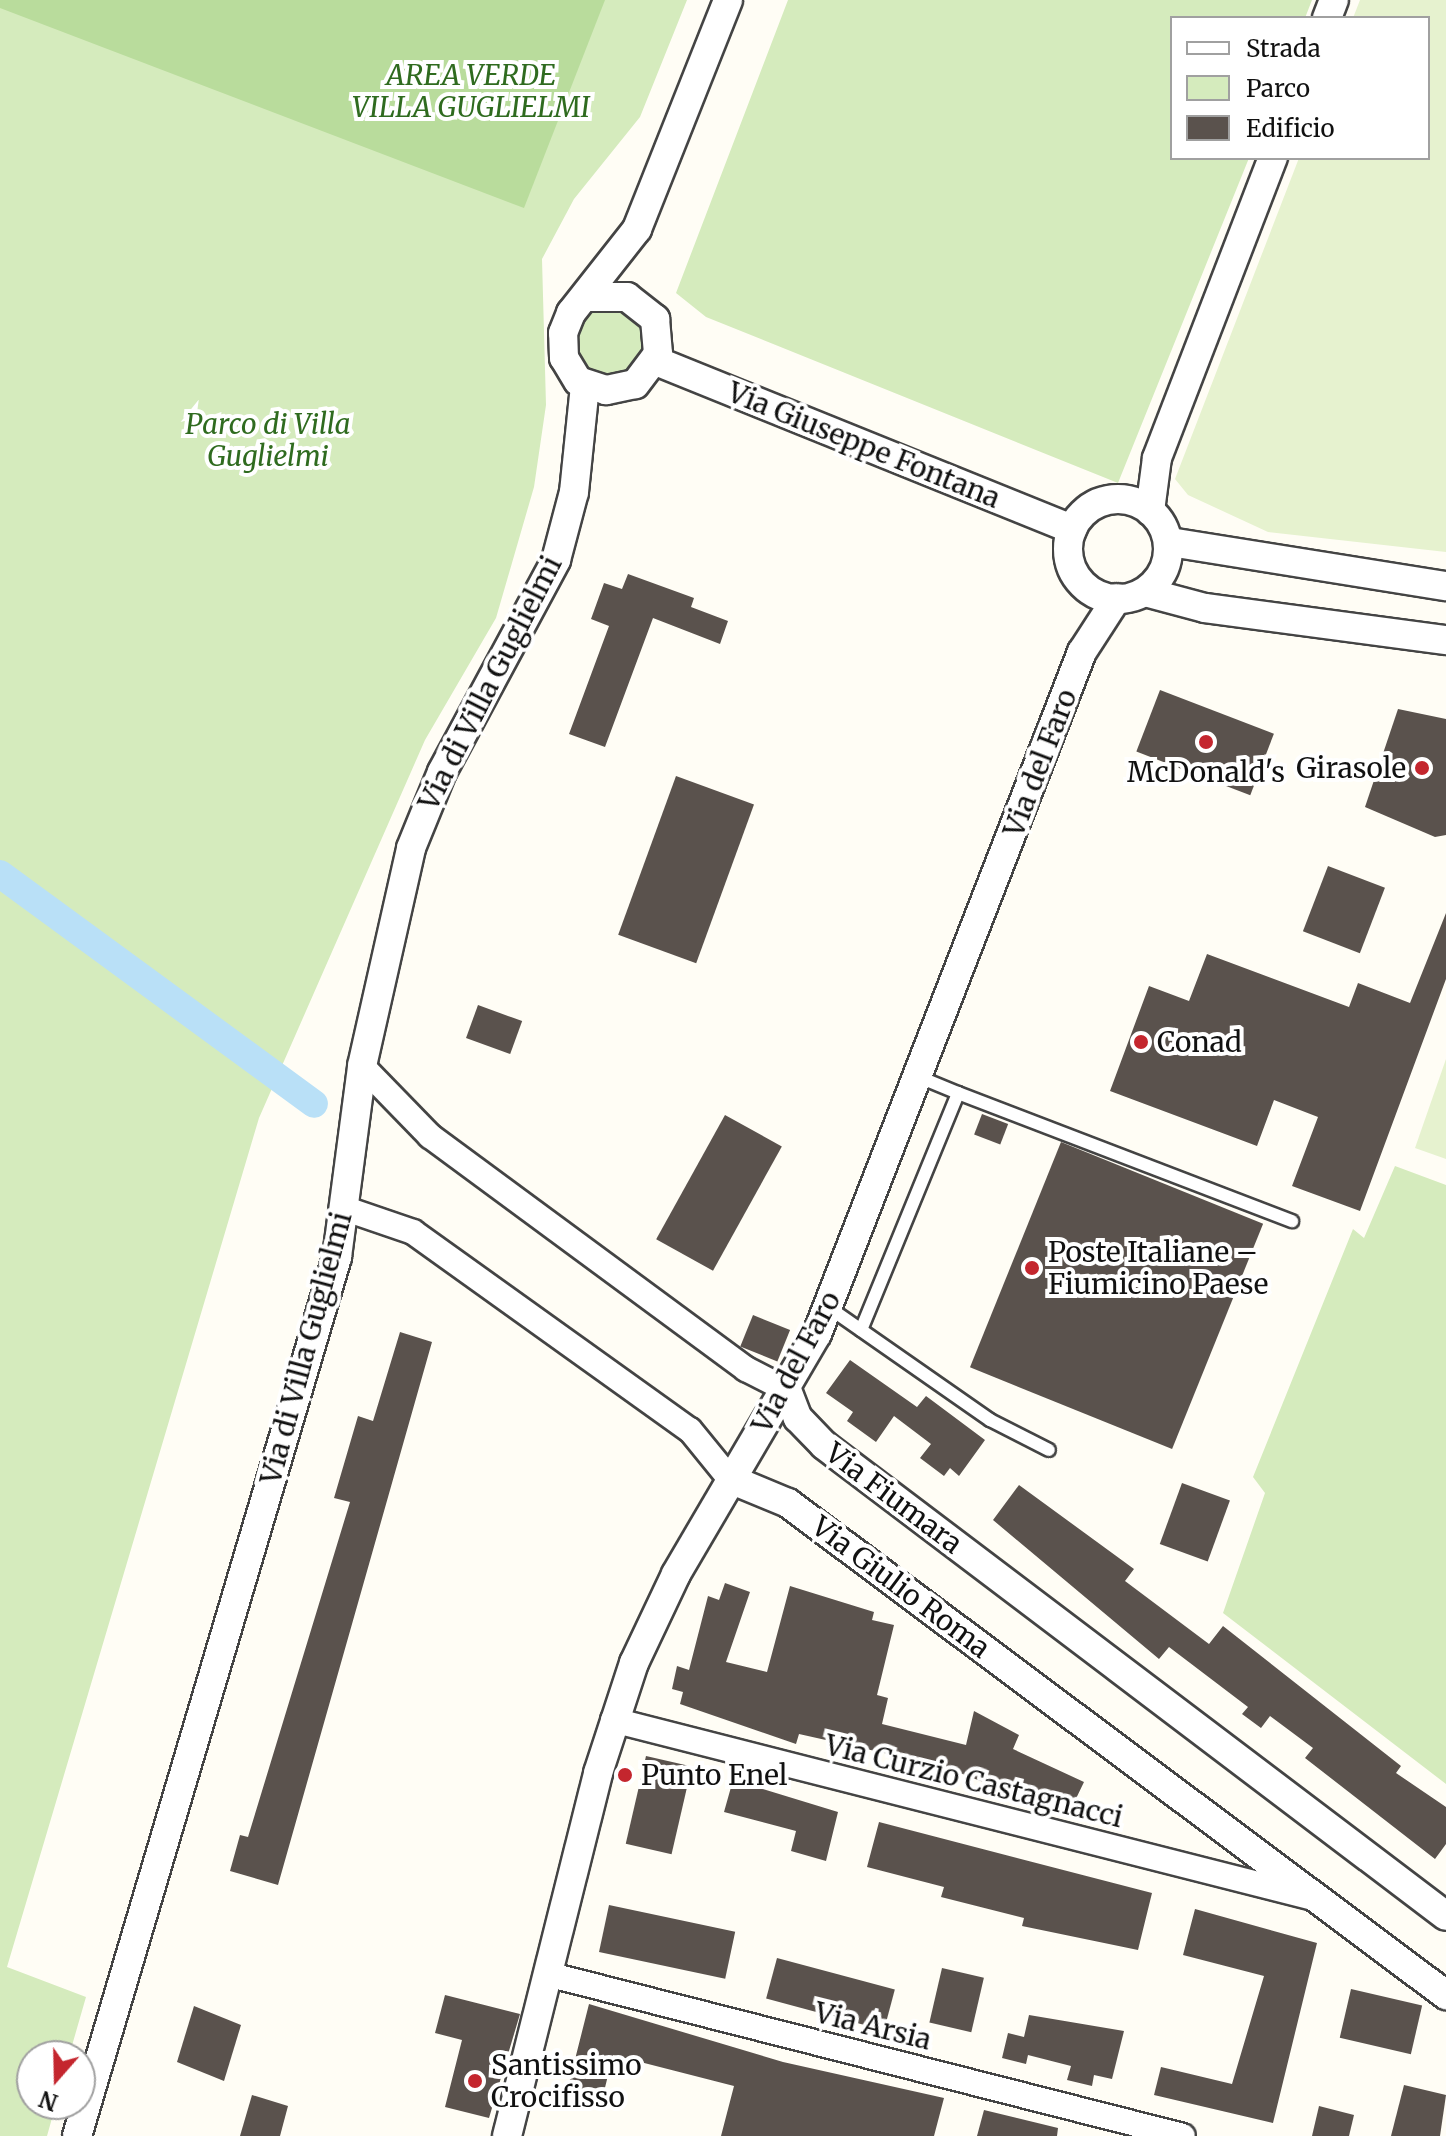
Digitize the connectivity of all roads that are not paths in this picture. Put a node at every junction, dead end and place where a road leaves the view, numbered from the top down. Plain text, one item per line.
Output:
1 (728, 0) edge
2 (1272, 160) edge
3 (586, 297) junction
4 (656, 361) junction
5 (585, 385) junction
6 (1150, 511) junction
7 (1072, 529) junction
8 (1170, 542) junction
9 (1446, 586) edge
10 (1131, 595) junction
11 (1446, 640) edge
12 (362, 1066) junction
13 (919, 1077) junction
14 (958, 1093) junction
15 (346, 1209) junction
16 (1292, 1221) dead end
17 (828, 1307) junction
18 (861, 1330) junction
19 (787, 1390) junction
20 (1049, 1450) dead end
21 (730, 1479) junction
22 (613, 1720) junction
23 (1319, 1900) junction
24 (1446, 1916) edge
25 (547, 1974) junction
26 (1446, 1995) edge
27 (77, 2136) edge
28 (507, 2136) edge
29 (1183, 2136) edge

1 - 3 street
2 - 6 street
3 - 4 street
3 - 5 street
4 - 5 street
4 - 7 street, Via Giuseppe Fontana
5 - 12 street, Via di Villa Guglielmi
6 - 7 street
6 - 8 street
7 - 10 street
8 - 9 street
8 - 10 street
10 - 11 street
10 - 13 street, Via del Faro
12 - 15 street, Via di Villa Guglielmi
12 - 19 street
13 - 14 lane
13 - 17 street, Via del Faro
14 - 16 lane
14 - 18 lane
15 - 21 street, Via Giulio Roma
15 - 27 street, Via di Villa Guglielmi
17 - 18 lane
17 - 19 street, Via del Faro
18 - 20 lane
19 - 21 street, Via del Faro
19 - 24 street, Via Fiumara
21 - 22 street, Via del Faro
21 - 23 street, Via Giulio Roma
22 - 23 street, Via Curzio Castagnacci
22 - 25 street, Via del Faro
23 - 26 street, Via Giulio Roma
25 - 28 street, Via del Faro
25 - 29 street, Via Arsia

